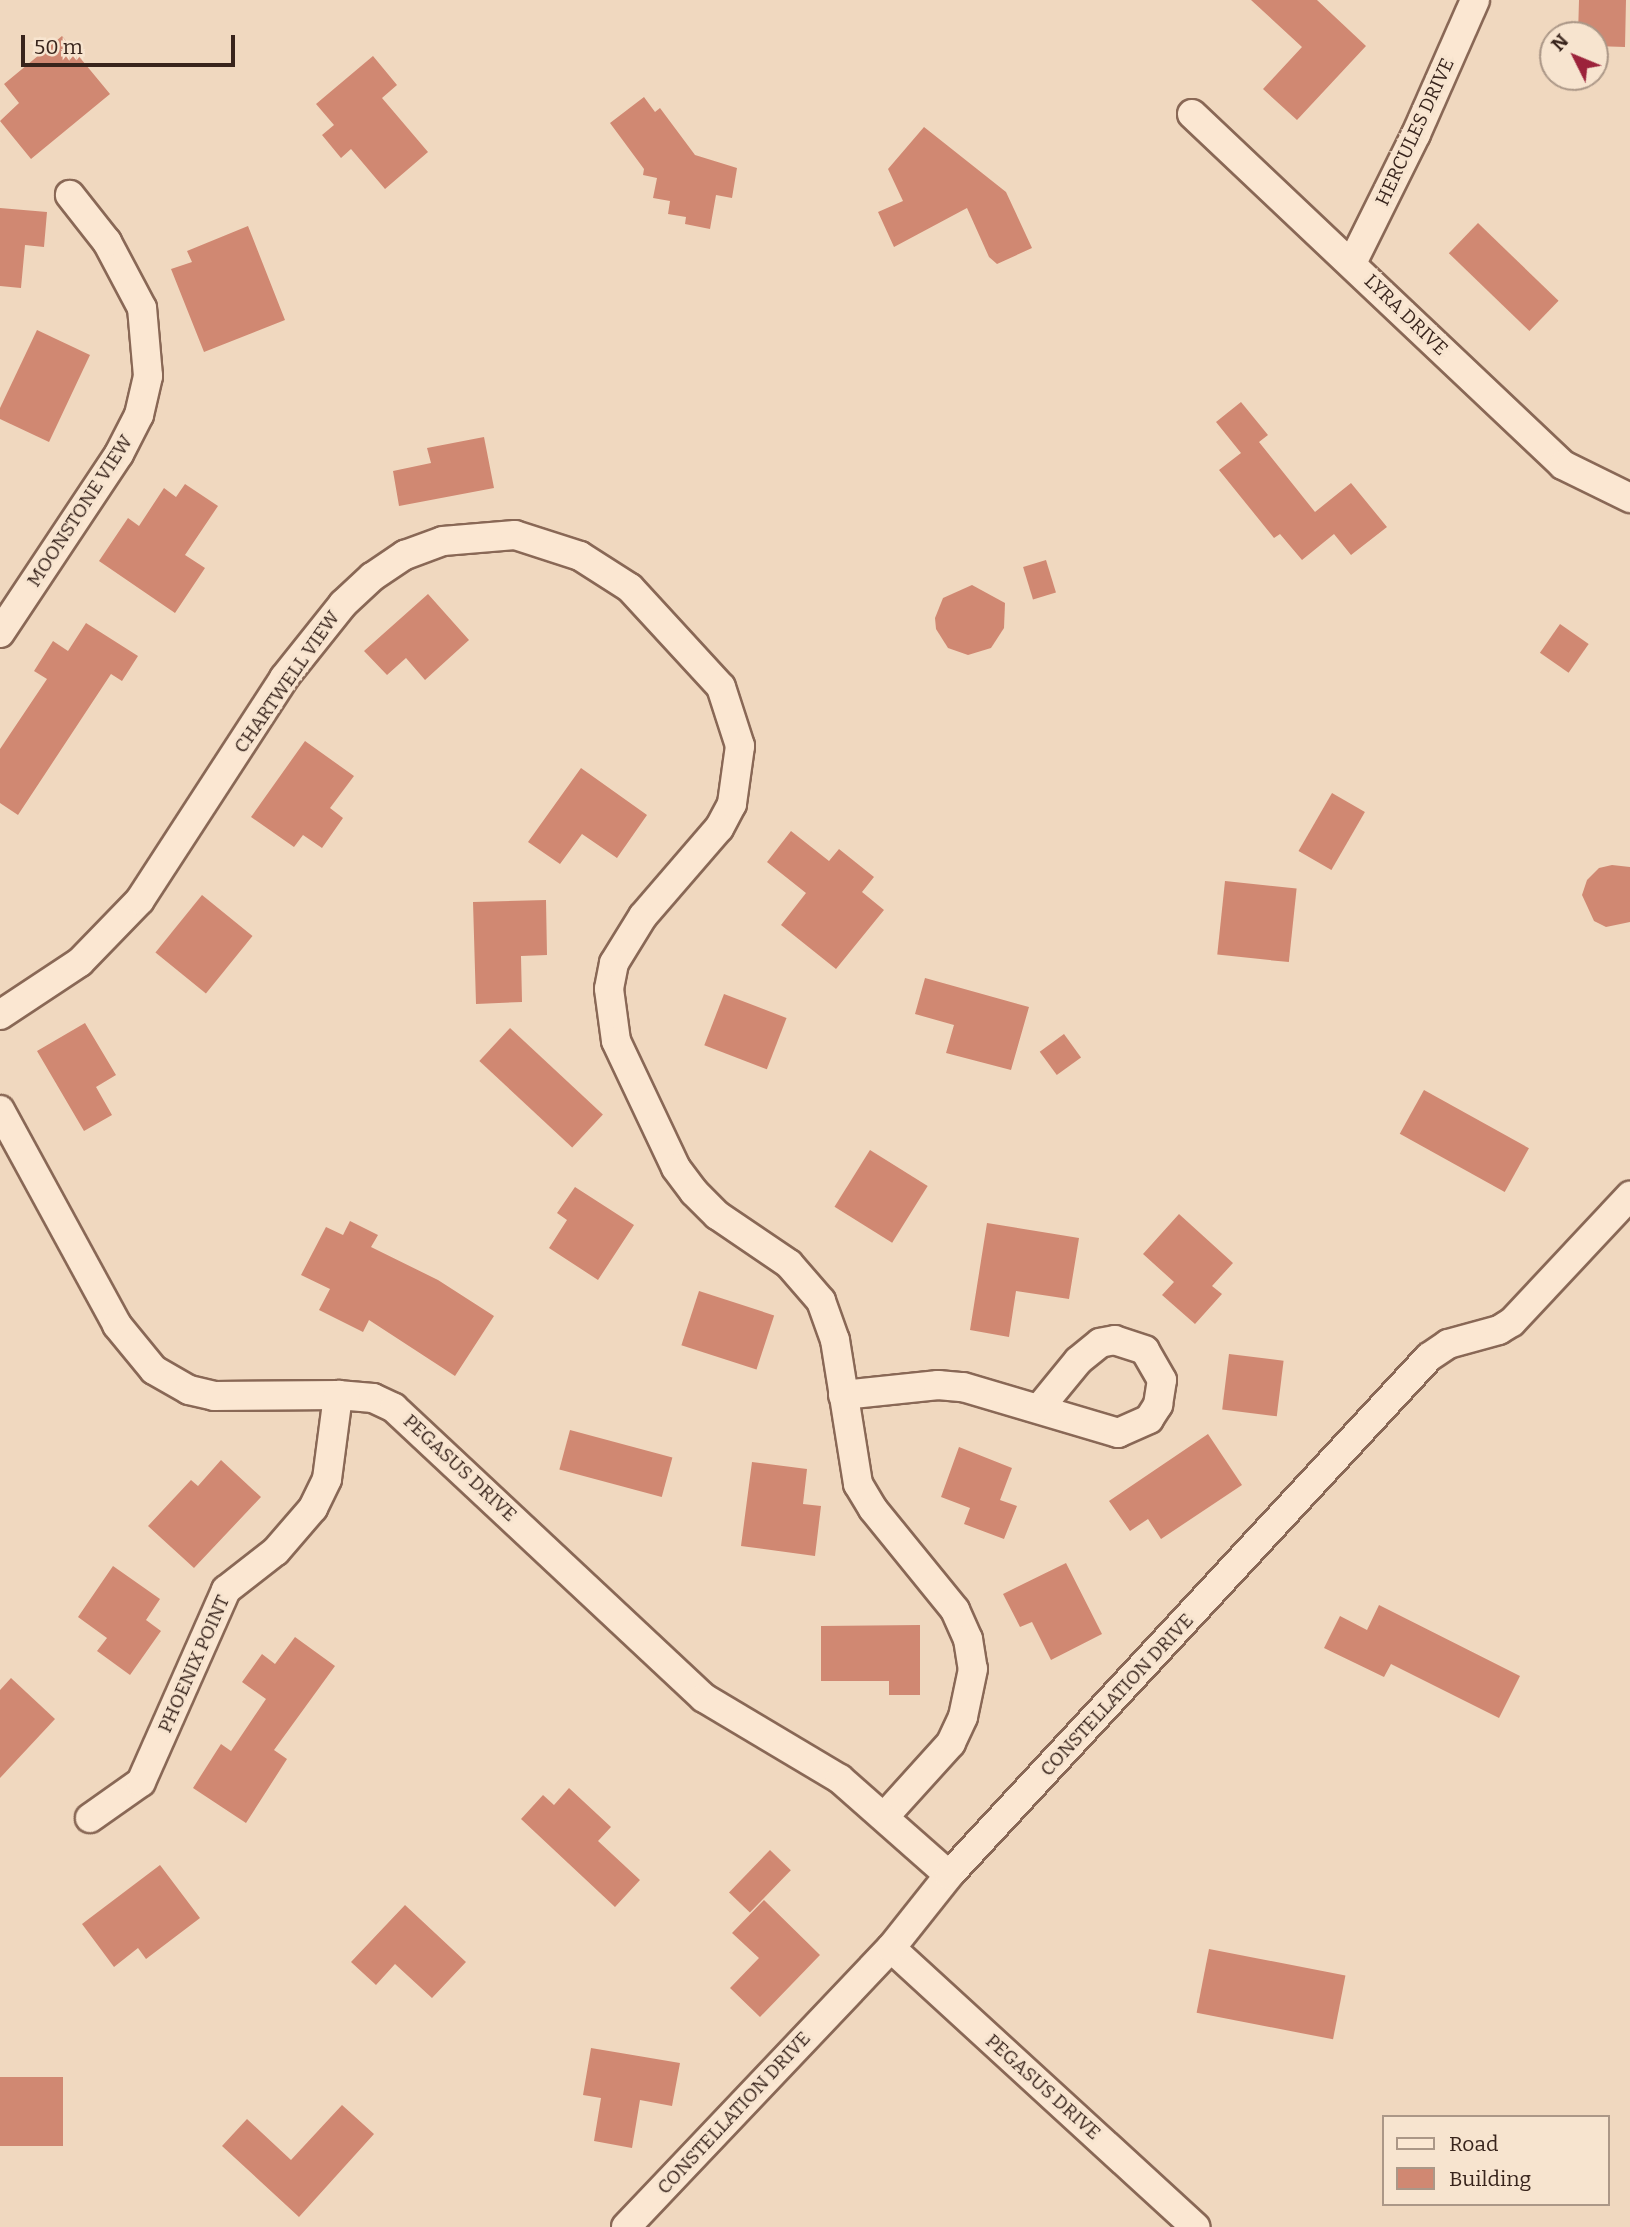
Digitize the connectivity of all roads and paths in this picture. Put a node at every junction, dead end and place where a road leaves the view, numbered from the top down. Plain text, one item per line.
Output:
1 (1475, 0) edge
2 (1192, 114) dead end
3 (69, 195) dead end
4 (1352, 263) junction
5 (1630, 498) edge
6 (0, 633) edge
7 (0, 1015) edge
8 (0, 1110) edge
9 (1630, 1196) edge
10 (338, 1395) junction
11 (843, 1395) junction
12 (1041, 1406) dead end
13 (886, 1815) junction
14 (90, 1818) dead end
15 (949, 1875) junction
16 (891, 1948) junction
17 (626, 2227) edge
18 (1196, 2227) edge

1 - 4 street, HERCULES DRIVE
2 - 4 street, LYRA DRIVE
3 - 6 street, MOONSTONE VIEW
4 - 5 street, LYRA DRIVE
7 - 11 street, CHARTWELL VIEW
8 - 10 street, PEGASUS DRIVE
9 - 15 street, CONSTELLATION DRIVE
10 - 13 street, PEGASUS DRIVE
10 - 14 street, PHOENIX POINT
11 - 12 street
11 - 13 street, CHARTWELL VIEW
13 - 15 street, PEGASUS DRIVE
15 - 16 street, CONSTELLATION DRIVE
16 - 17 street, CONSTELLATION DRIVE
16 - 18 street, PEGASUS DRIVE

